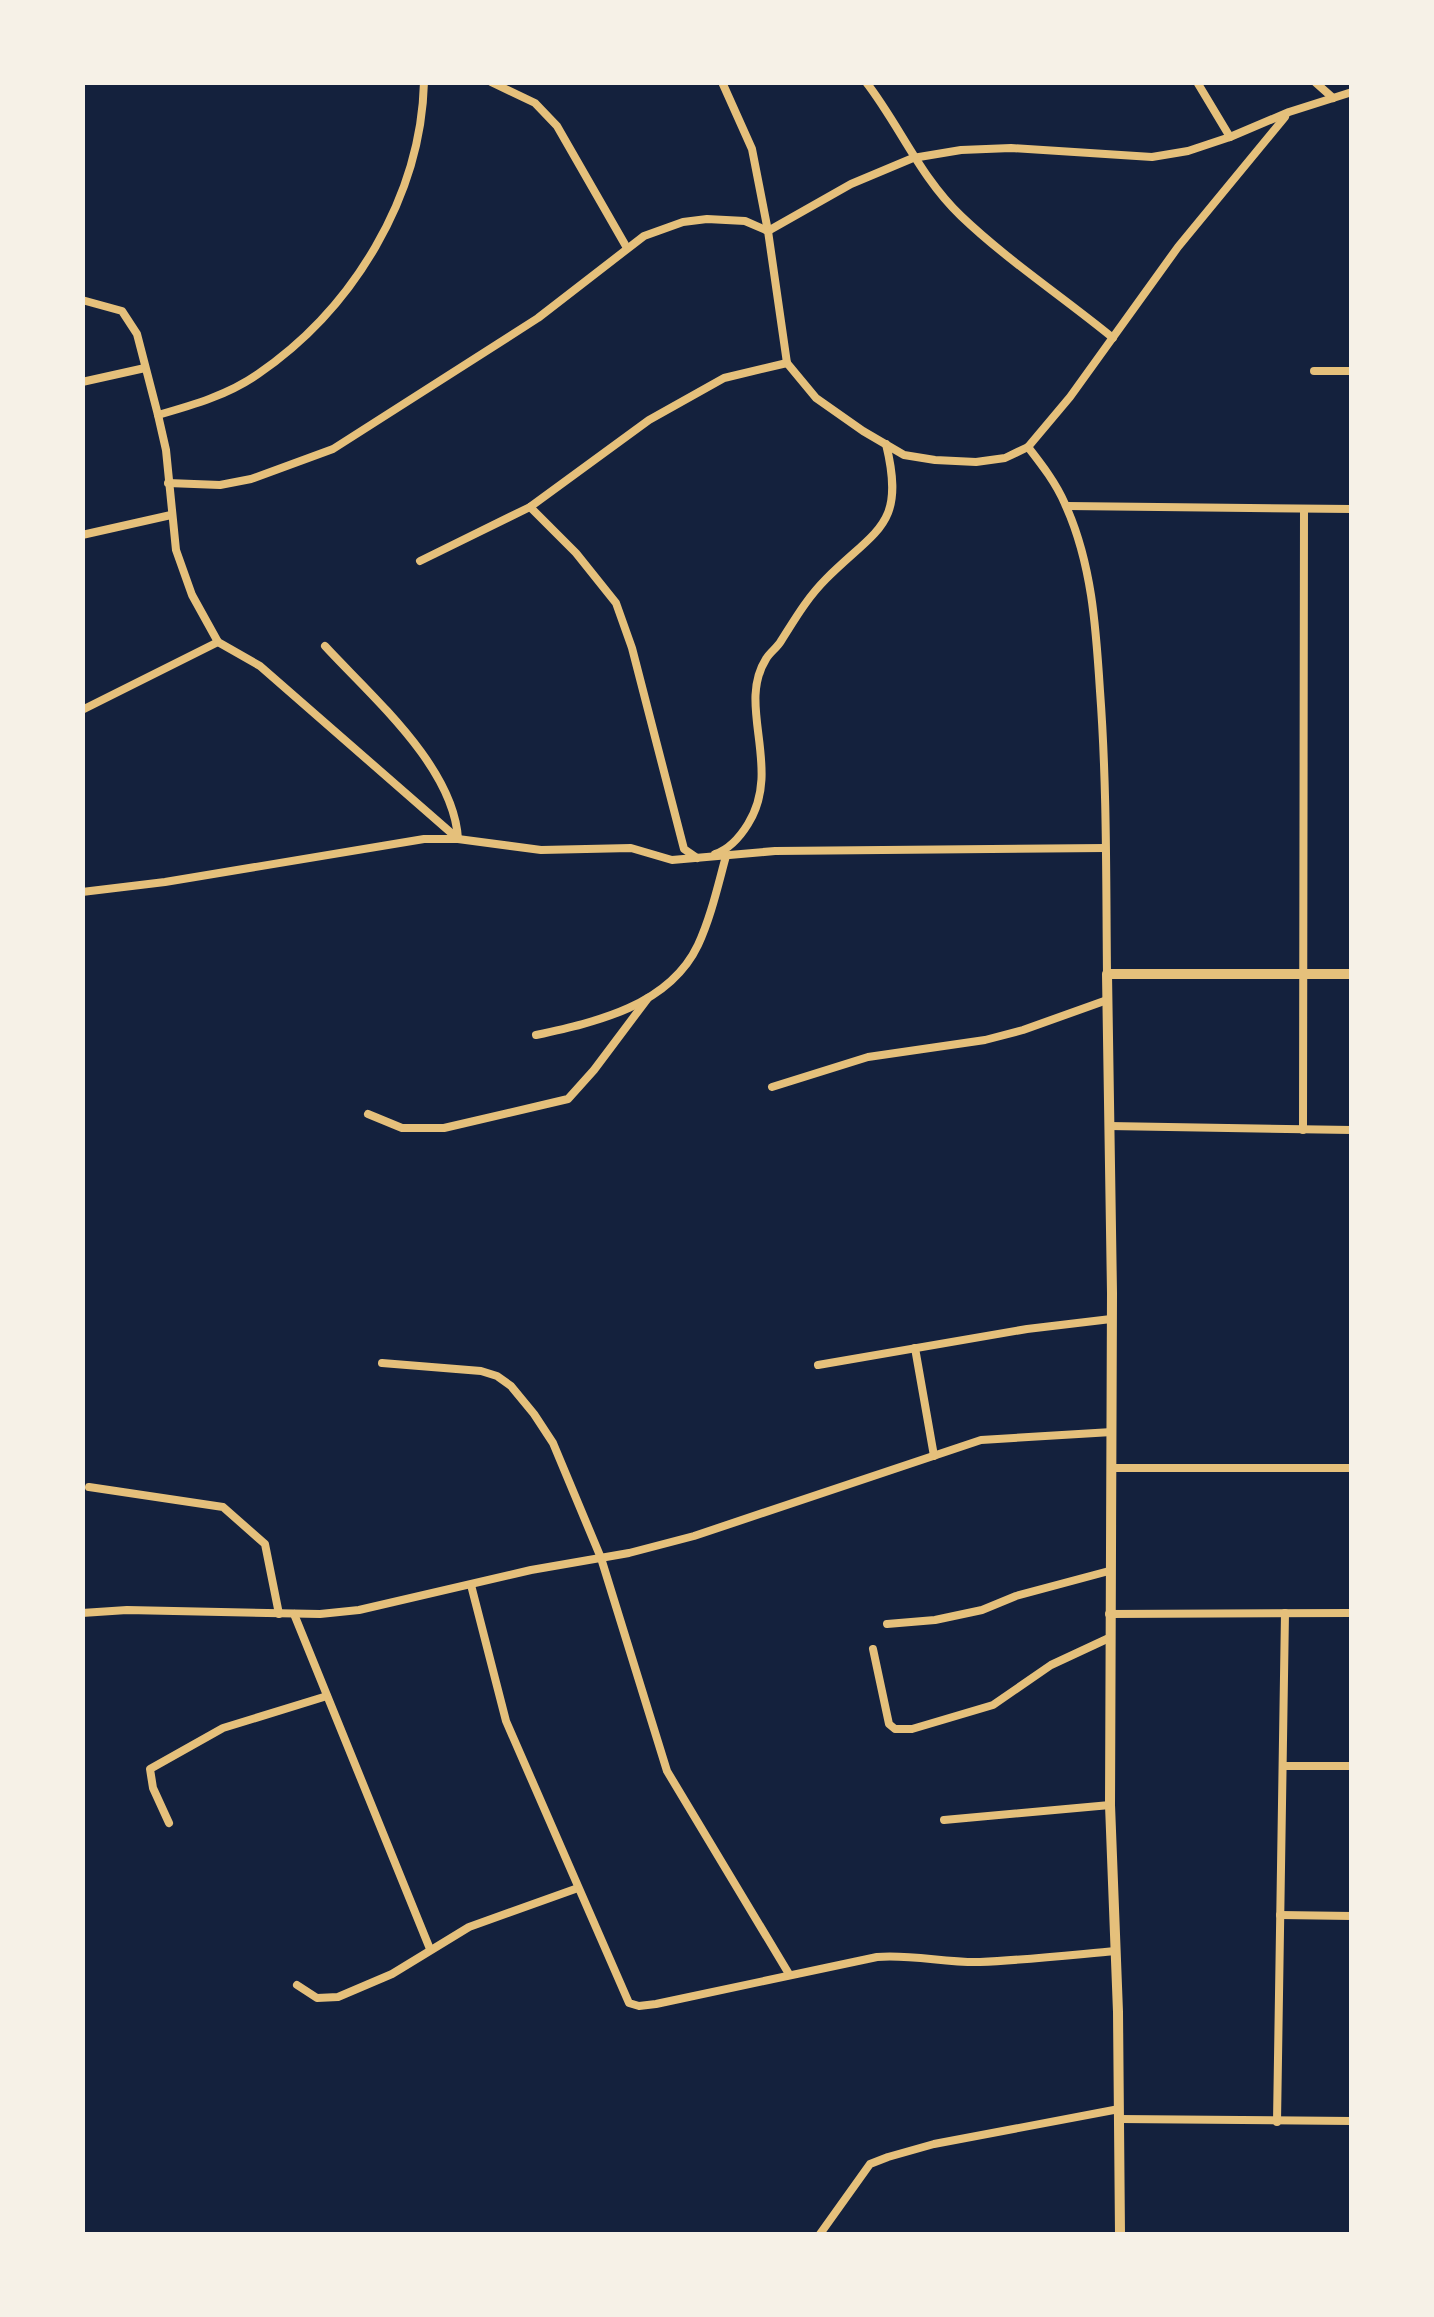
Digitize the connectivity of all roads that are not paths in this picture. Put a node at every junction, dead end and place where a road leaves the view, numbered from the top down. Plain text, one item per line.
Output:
1 (424, 82) edge
2 (491, 82) edge
3 (722, 82) edge
4 (866, 82) edge
5 (1197, 82) edge
6 (1316, 82) edge
7 (1352, 92) edge
8 (1332, 98) junction
9 (1289, 112) junction
10 (1230, 137) junction
11 (912, 158) junction
12 (768, 231) junction
13 (627, 248) junction
14 (82, 300) edge
15 (1113, 338) junction
16 (787, 363) junction
17 (145, 368) junction
18 (1352, 371) edge
19 (1314, 372) dead end
20 (82, 382) edge
21 (158, 415) junction
22 (886, 444) junction
23 (1028, 447) junction
24 (168, 483) junction
25 (1067, 506) junction
26 (530, 508) junction
27 (1304, 509) junction
28 (1352, 509) edge
29 (171, 515) junction
30 (82, 536) edge
31 (420, 562) dead end
32 (218, 642) junction
33 (326, 646) dead end
34 (82, 710) edge
35 (458, 839) junction
36 (1105, 848) junction
37 (726, 856) junction
38 (695, 858) junction
39 (82, 892) edge
40 (1304, 972) junction
41 (1106, 974) junction
42 (1352, 974) edge
43 (648, 998) junction
44 (1107, 1000) junction
45 (536, 1036) dead end
46 (772, 1087) dead end
47 (368, 1114) dead end
48 (1109, 1126) junction
49 (1303, 1130) junction
50 (1352, 1130) edge
51 (1111, 1318) junction
52 (915, 1348) junction
53 (382, 1363) dead end
54 (818, 1365) dead end
55 (1112, 1432) junction
56 (934, 1456) junction
57 (1111, 1468) junction
58 (1352, 1468) edge
59 (89, 1486) dead end
60 (601, 1558) junction
61 (1109, 1571) junction
62 (470, 1584) junction
63 (82, 1613) edge
64 (1285, 1613) junction
65 (1352, 1613) edge
66 (279, 1614) junction
67 (294, 1614) junction
68 (1109, 1614) junction
69 (888, 1624) dead end
70 (1109, 1638) junction
71 (873, 1649) dead end
72 (328, 1696) junction
73 (1283, 1766) junction
74 (1352, 1766) edge
75 (1110, 1805) junction
76 (944, 1820) dead end
77 (169, 1823) dead end
78 (578, 1888) junction
79 (1280, 1915) junction
80 (1352, 1916) edge
81 (430, 1949) junction
82 (1116, 1951) junction
83 (788, 1974) junction
84 (298, 1985) dead end
85 (1119, 2114) junction
86 (1352, 2121) edge
87 (1278, 2122) junction
88 (820, 2234) edge
89 (1120, 2234) edge

1 - 21 street
2 - 13 street
3 - 12 street
4 - 11 street
5 - 10 street
6 - 8 street
7 - 8 street
8 - 9 street
9 - 10 street
9 - 15 street
10 - 11 street
11 - 12 street
11 - 15 street
12 - 13 street
12 - 16 street
13 - 24 street
14 - 17 street
15 - 23 street
16 - 22 street
16 - 26 street
17 - 20 street
17 - 21 street
18 - 19 street
21 - 24 street
22 - 23 street
22 - 38 street
23 - 25 street
24 - 29 street
25 - 27 street
25 - 36 street
26 - 31 street
26 - 38 street
27 - 28 street
27 - 40 street
29 - 30 street
29 - 32 street
32 - 34 street
32 - 35 street
33 - 35 street
35 - 38 street
35 - 39 street
36 - 37 street
36 - 41 street
37 - 38 street
37 - 43 street
40 - 41 street
40 - 42 street
40 - 49 street
41 - 44 street
43 - 45 street
43 - 47 street
44 - 46 street
44 - 48 street
48 - 49 street
48 - 51 street
49 - 50 street
51 - 52 street
51 - 55 street
52 - 54 street
52 - 56 street
53 - 60 street
55 - 56 street
55 - 57 street
56 - 60 street
57 - 58 street
57 - 61 street
59 - 66 street
60 - 62 street
60 - 83 street
61 - 68 street
61 - 69 street
62 - 67 street
62 - 78 street
63 - 66 street
64 - 65 street
64 - 68 street
64 - 73 street
66 - 67 street
67 - 72 street
68 - 70 street
70 - 71 street
70 - 75 street
72 - 77 street
72 - 81 street
73 - 74 street
73 - 79 street
75 - 76 street
75 - 82 street
78 - 81 street
78 - 83 street
79 - 80 street
79 - 87 street
81 - 84 street
82 - 83 street
82 - 85 street
85 - 87 street
85 - 88 street
85 - 89 street
86 - 87 street

